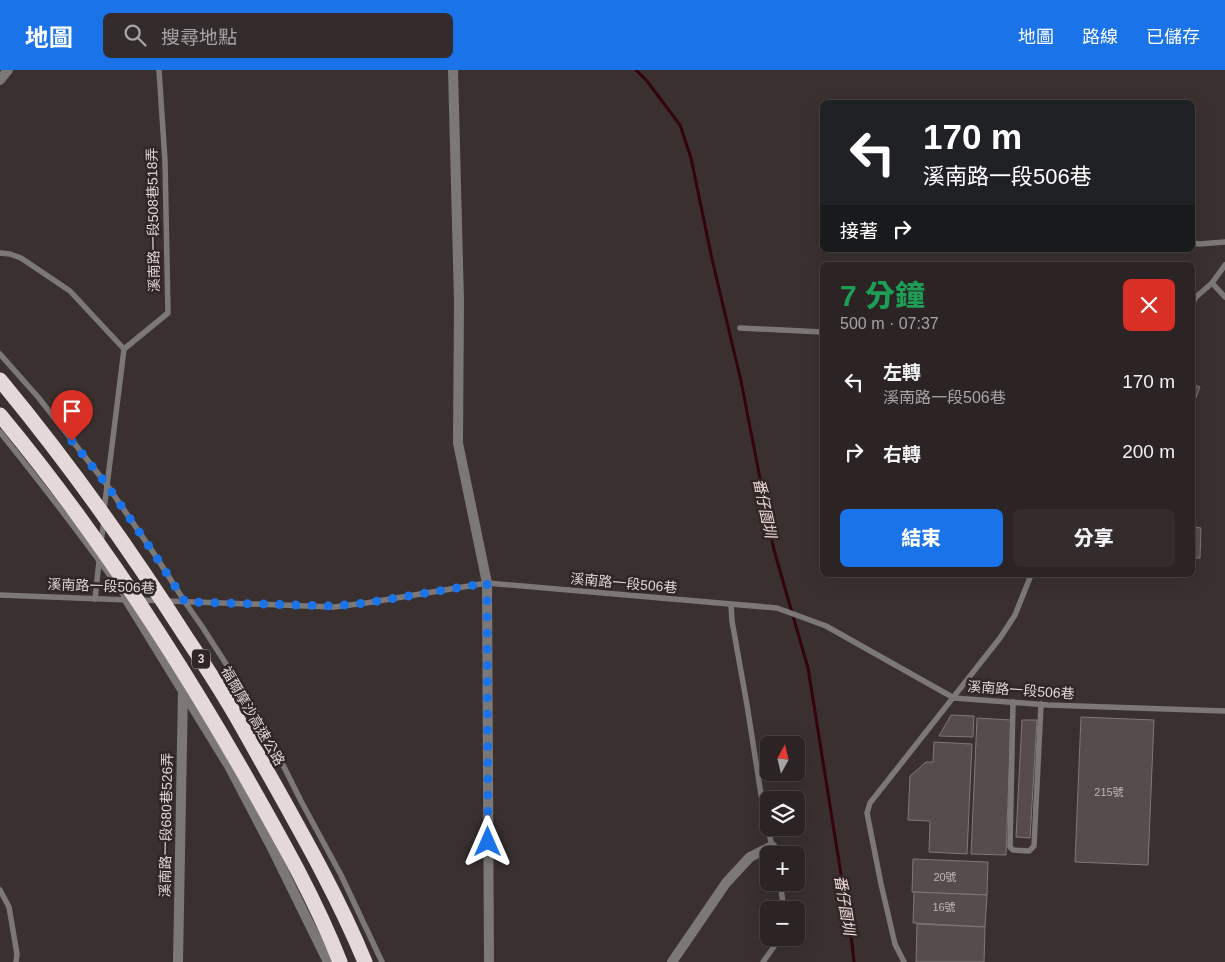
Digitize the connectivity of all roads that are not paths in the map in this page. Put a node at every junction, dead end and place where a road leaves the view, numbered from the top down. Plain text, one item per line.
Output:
1 (8, 70) edge
2 (159, 70) edge
3 (453, 70) edge
4 (0, 80) edge
5 (1225, 242) edge
6 (1195, 243) edge
7 (0, 253) edge
8 (1225, 265) edge
9 (1212, 283) junction
10 (1225, 296) edge
11 (1195, 299) edge
12 (740, 328) dead end
13 (820, 332) edge
14 (124, 349) junction
15 (0, 354) edge
16 (0, 380) edge
17 (0, 415) edge
18 (0, 432) edge
19 (107, 485) junction
20 (99, 560) junction
21 (1030, 577) edge
22 (487, 583) junction
23 (0, 595) edge
24 (95, 599) junction
25 (127, 600) junction
26 (185, 602) junction
27 (731, 605) junction
28 (182, 689) junction
29 (954, 698) junction
30 (1013, 702) junction
31 (1041, 704) junction
32 (1225, 711) edge
33 (772, 846) edge
34 (760, 854) edge
35 (0, 890) edge
36 (774, 946) edge
37 (16, 962) edge
38 (178, 962) edge
39 (328, 962) edge
40 (340, 962) edge
41 (365, 962) edge
42 (382, 962) edge
43 (489, 962) edge
44 (672, 962) edge
45 (763, 962) edge
46 (904, 962) edge

1 - 4 street
2 - 14 lane, 溪南路一段508巷518弄
3 - 22 street
5 - 6 lane
7 - 14 lane
8 - 9 lane
9 - 10 lane
9 - 11 lane
12 - 13 lane
14 - 19 lane
15 - 19 lane
16 - 41 highway, 福爾摩沙高速公路 / 3, bridge
17 - 40 highway, 3, bridge
18 - 20 lane
19 - 20 lane
19 - 26 lane
20 - 24 lane
20 - 25 lane
21 - 29 lane
22 - 26 lane, 溪南路一段506巷
22 - 27 lane, 溪南路一段506巷
22 - 43 street
23 - 24 lane, 溪南路一段506巷
24 - 25 lane, 溪南路一段506巷
25 - 26 lane, 溪南路一段506巷
25 - 28 street
26 - 42 lane
27 - 29 lane, 溪南路一段506巷
27 - 33 lane
28 - 38 street, 溪南路一段680巷526弄
28 - 39 street
29 - 30 lane, 溪南路一段506巷
29 - 46 lane
30 - 31 lane, 溪南路一段506巷
30 - 31 lane
31 - 32 lane, 溪南路一段506巷
34 - 44 street
35 - 37 lane
36 - 45 lane

